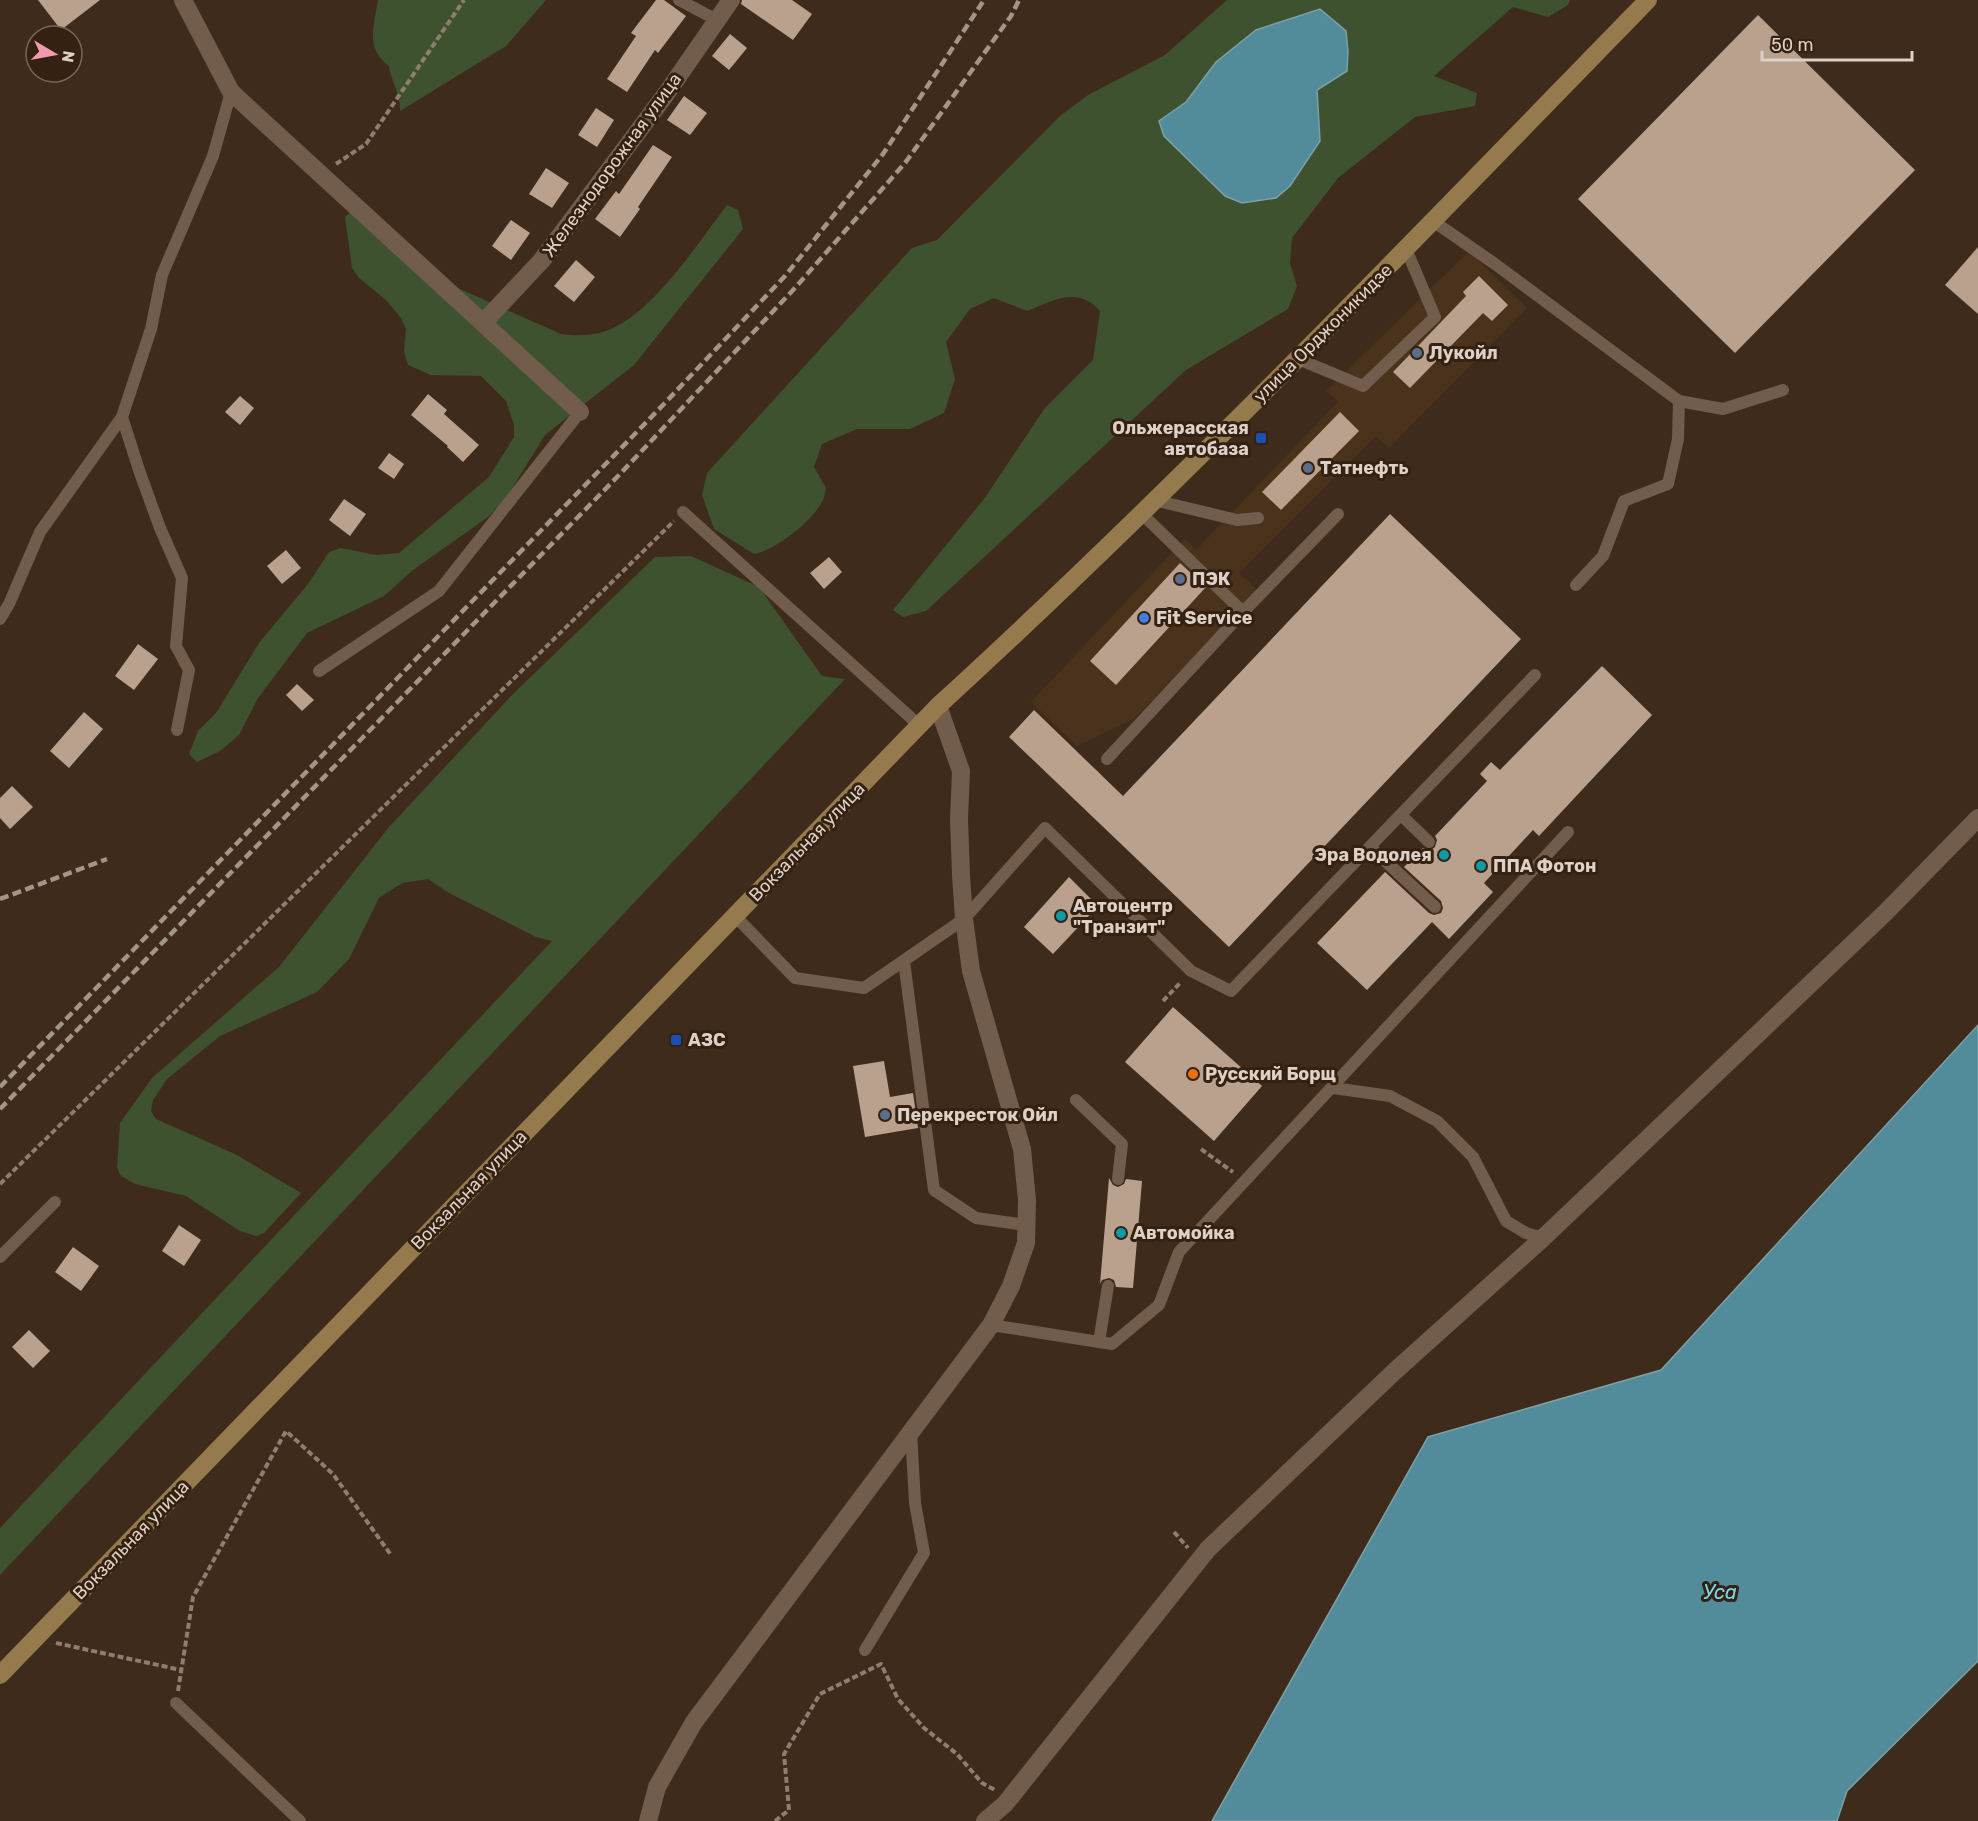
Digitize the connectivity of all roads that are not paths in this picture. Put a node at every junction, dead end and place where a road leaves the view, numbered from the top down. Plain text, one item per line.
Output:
1 (183, 0) edge
2 (679, 0) edge
3 (731, 0) edge
4 (1648, 0) edge
5 (717, 20) junction
6 (231, 92) junction
7 (1433, 221) junction
8 (1406, 249) junction
9 (483, 323) junction
10 (1298, 359) junction
11 (1783, 390) dead end
12 (1679, 401) junction
13 (580, 412) joint
14 (123, 417) junction
15 (1154, 500) junction
16 (683, 512) road end
17 (1141, 513) junction
18 (1338, 514) dead end
19 (1258, 518) dead end
20 (1576, 585) dead end
21 (1243, 612) junction
22 (0, 619) edge
23 (319, 671) dead end
24 (1535, 675) dead end
25 (938, 706) junction
26 (920, 726) junction
27 (177, 730) dead end
28 (1107, 759) dead end
29 (1401, 815) junction
30 (1978, 818) edge
31 (1568, 832) dead end
32 (1429, 842) dead end
33 (1370, 847) junction
34 (1435, 907) dead end
35 (735, 916) junction
36 (964, 919) junction
37 (904, 962) junction
38 (1333, 1088) junction
39 (1076, 1100) dead end
40 (1118, 1179) dead end
41 (55, 1202) dead end
42 (1026, 1225) junction
43 (1543, 1238) junction
44 (0, 1257) edge
45 (1107, 1286) dead end
46 (991, 1325) junction
47 (1099, 1342) junction
48 (911, 1432) junction
49 (865, 1650) dead end
50 (0, 1675) edge
51 (176, 1703) road end
52 (300, 1821) edge
53 (648, 1821) edge
54 (985, 1821) edge

1 - 6 street
2 - 5 lane
3 - 5 street, Железнодорожная улица
4 - 7 main road, улица Орджоникидзе
5 - 9 street, Железнодорожная улица
6 - 9 street
6 - 14 lane
7 - 8 main road, улица Орджоникидзе
7 - 12 lane
8 - 10 main road, улица Орджоникидзе
8 - 10 lane
9 - 13 street
10 - 15 main road, улица Орджоникидзе
11 - 12 lane
12 - 20 lane
13 - 23 lane
14 - 22 lane
14 - 27 lane
15 - 17 main road, улица Орджоникидзе
15 - 19 lane
16 - 26 lane
17 - 21 lane
17 - 25 main road, улица Орджоникидзе
18 - 21 lane
21 - 28 lane
24 - 29 lane
25 - 26 main road, Вокзальная улица
25 - 36 street
26 - 35 main road, Вокзальная улица
29 - 32 lane
29 - 33 lane
30 - 43 street
31 - 38 lane
33 - 34 lane
33 - 36 lane
35 - 37 lane
35 - 50 main road, Вокзальная улица
36 - 37 lane
36 - 42 street
37 - 42 lane
38 - 43 lane
38 - 47 lane
39 - 40 lane
41 - 44 lane
42 - 46 street
43 - 54 street
45 - 47 lane
46 - 47 lane
46 - 48 street
48 - 49 lane
48 - 53 street
51 - 52 lane

